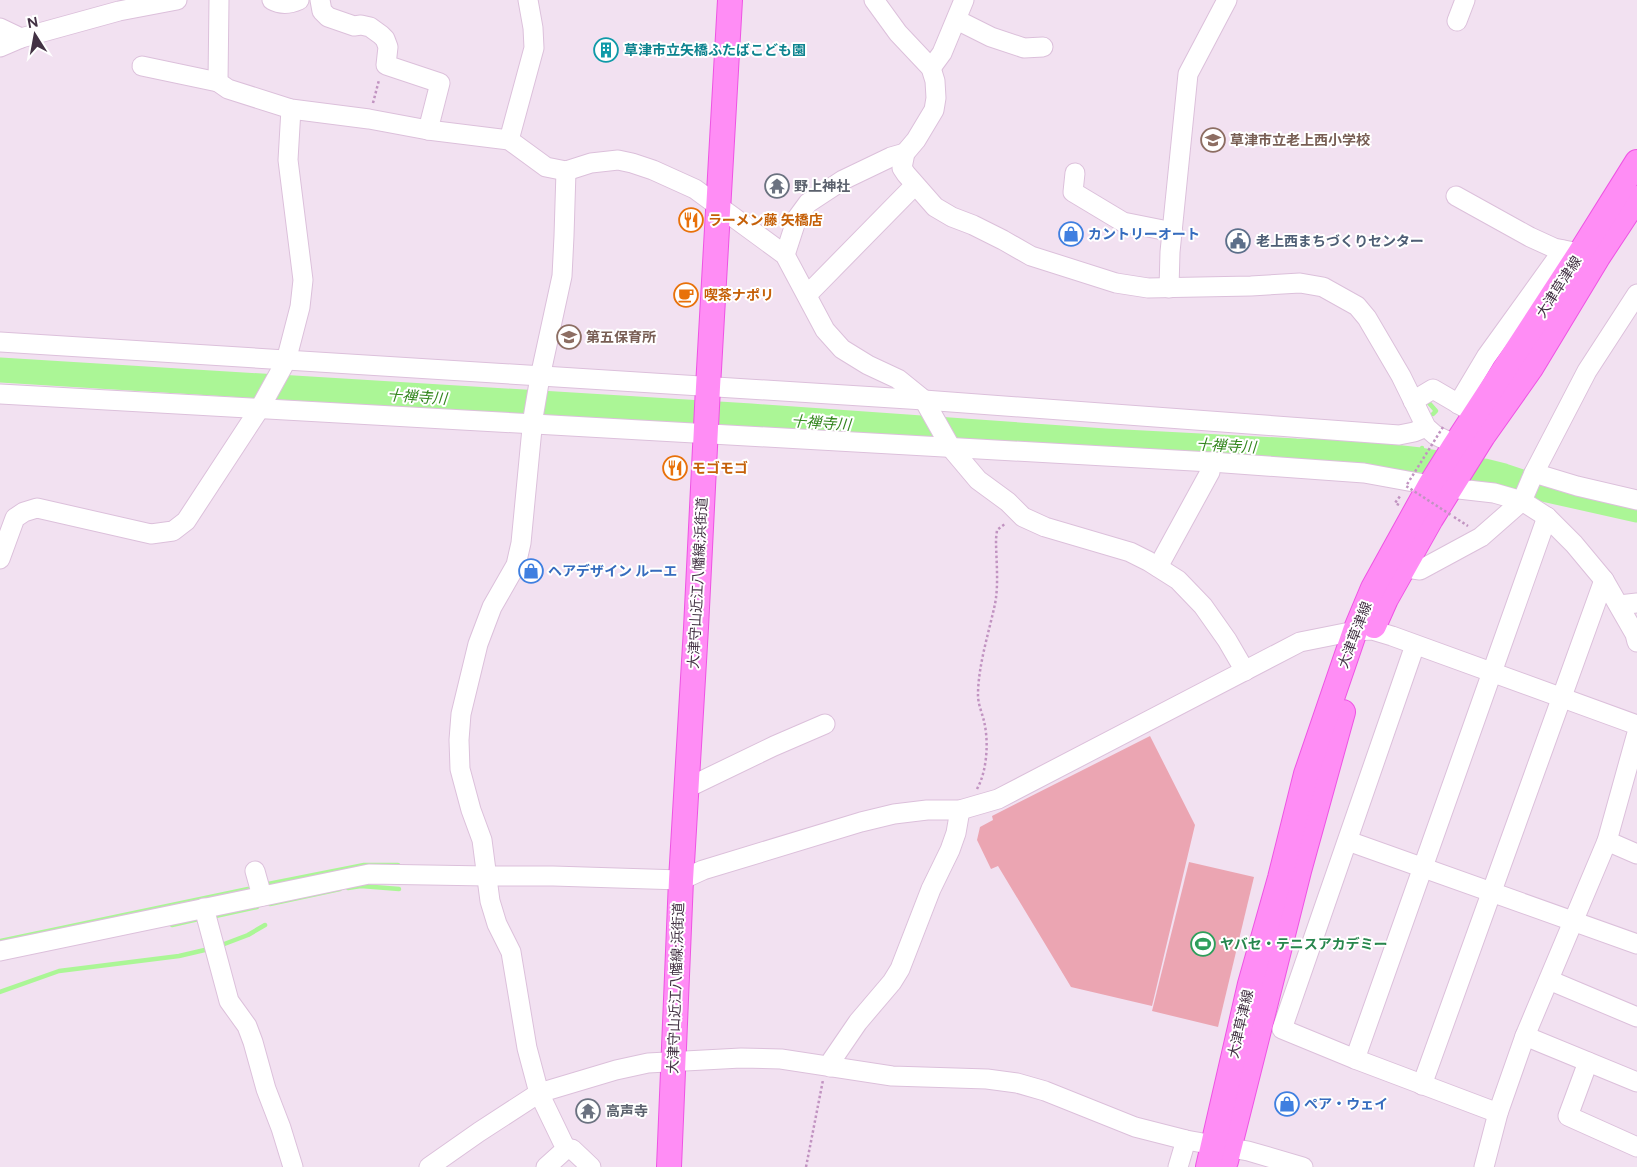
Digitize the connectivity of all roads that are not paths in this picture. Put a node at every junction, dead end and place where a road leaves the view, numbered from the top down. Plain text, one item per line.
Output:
1 (178, 0) edge
2 (219, 0) edge
3 (272, 0) edge
4 (299, 0) edge
5 (320, 0) edge
6 (528, 0) edge
7 (730, 0) edge
8 (874, 0) edge
9 (964, 0) edge
10 (1227, 0) edge
11 (1465, 0) edge
12 (111, 7) edge
13 (957, 20) junction
14 (1457, 21) dead end
15 (0, 28) edge
16 (21, 38) junction
17 (0, 46) edge
18 (1043, 47) dead end
19 (142, 66) dead end
20 (931, 68) junction
21 (218, 82) junction
22 (291, 109) junction
23 (428, 130) junction
24 (509, 140) junction
25 (904, 153) junction
26 (1637, 162) edge
27 (566, 172) junction
28 (1075, 173) dead end
29 (915, 185) junction
30 (1456, 196) dead end
31 (1637, 198) edge
32 (718, 206) junction
33 (1172, 232) junction
34 (1580, 253) junction
35 (785, 255) junction
36 (1169, 288) junction
37 (807, 294) junction
38 (1637, 294) edge
39 (0, 342) edge
40 (285, 364) junction
41 (540, 379) junction
42 (708, 389) junction
43 (0, 394) edge
44 (1413, 401) junction
45 (925, 402) junction
46 (262, 405) junction
47 (1467, 409) junction
48 (533, 420) junction
49 (706, 430) junction
50 (1451, 439) junction
51 (949, 445) junction
52 (1211, 462) junction
53 (1534, 473) junction
54 (1442, 483) junction
55 (1637, 500) edge
56 (1522, 501) junction
57 (1547, 517) junction
58 (0, 558) edge
59 (1158, 567) junction
60 (1413, 569) dead end
61 (1604, 580) junction
62 (1628, 604) edge
63 (1364, 631) junction
64 (1637, 642) edge
65 (1415, 645) junction
66 (1245, 671) junction
67 (1492, 673) junction
68 (1561, 698) junction
69 (825, 724) dead end
70 (1637, 725) edge
71 (1637, 733) edge
72 (1633, 766) edge
73 (686, 788) junction
74 (963, 809) junction
75 (1348, 841) junction
76 (1607, 841) junction
77 (1637, 854) edge
78 (1423, 868) junction
79 (255, 871) dead end
80 (487, 876) junction
81 (681, 880) junction
82 (274, 888) junction
83 (1491, 892) junction
84 (206, 914) junction
85 (1574, 922) junction
86 (1637, 944) edge
87 (0, 951) edge
88 (1549, 980) junction
89 (1637, 1017) edge
90 (1525, 1036) junction
91 (1354, 1059) junction
92 (673, 1062) junction
93 (1588, 1062) junction
94 (828, 1067) junction
95 (1637, 1082) edge
96 (1422, 1086) junction
97 (539, 1093) junction
98 (1498, 1113) junction
99 (1186, 1140) junction
100 (1637, 1147) edge
101 (566, 1150) junction
102 (1222, 1159) edge
103 (293, 1167) edge
104 (429, 1167) edge
105 (546, 1167) edge
106 (591, 1167) edge
107 (669, 1167) edge
108 (1178, 1167) edge
109 (1303, 1167) edge
110 (1484, 1167) edge

1 - 12 street
2 - 21 street
3 - 4 street
5 - 23 street
6 - 24 street
7 - 32 main road, 大津守山近江八幡線;浜街道
8 - 20 street
9 - 13 street
10 - 33 street
11 - 14 street
12 - 16 street
13 - 18 street
13 - 20 street
15 - 16 street
16 - 17 street
19 - 21 street
20 - 25 street
21 - 22 street
22 - 23 street
22 - 40 street
23 - 24 street
24 - 27 street
25 - 29 street
25 - 35 street
26 - 34 main road, 大津草津線
27 - 32 street
27 - 41 street
28 - 33 street
29 - 36 street
29 - 37 street
30 - 34 street
31 - 34 main road, 大津草津線
32 - 35 street
32 - 42 main road, 大津守山近江八幡線;浜街道
33 - 36 street
34 - 47 main road, 大津草津線
34 - 50 main road, 大津草津線
35 - 37 street
36 - 44 street
37 - 45 street
38 - 53 street
39 - 40 street
40 - 41 street
40 - 46 street
41 - 42 street
41 - 48 street
42 - 45 street
42 - 49 main road, 大津守山近江八幡線;浜街道
43 - 46 street
44 - 47 street
44 - 50 street
45 - 50 street
45 - 51 street
46 - 48 street
46 - 58 street
47 - 50 main road, 大津草津線
48 - 49 street
48 - 80 street
49 - 51 street
49 - 73 main road, 大津守山近江八幡線;浜街道
50 - 54 main road, 大津草津線
51 - 52 street
51 - 59 street
52 - 54 street
52 - 59 street
53 - 55 street
53 - 56 street
54 - 56 street
54 - 63 main road, 大津草津線
56 - 57 street
56 - 60 street
57 - 61 street
57 - 67 street
59 - 66 street
61 - 62 street
61 - 68 street
62 - 64 street
63 - 65 street
63 - 66 street
63 - 102 main road, 大津草津線
65 - 67 street
65 - 75 street
66 - 74 street
67 - 68 street
67 - 78 street
68 - 70 street
68 - 83 street
69 - 73 street
71 - 72 street
72 - 76 street
73 - 81 main road, 大津守山近江八幡線;浜街道
74 - 81 street
74 - 94 street
75 - 78 street
75 - 91 street
76 - 77 street
76 - 85 street
78 - 83 street
78 - 91 street
79 - 82 street
80 - 81 street
80 - 82 street
80 - 97 street
81 - 92 main road, 大津守山近江八幡線;浜街道
82 - 84 street
83 - 85 street
83 - 96 street
84 - 87 street
84 - 103 street
85 - 86 street
85 - 88 street
88 - 89 street
88 - 90 street
90 - 93 street
90 - 98 street
91 - 96 street
92 - 94 street
92 - 97 street
92 - 107 main road, 大津守山近江八幡線;浜街道
93 - 95 street
93 - 100 street
94 - 99 street
96 - 98 street
97 - 101 street
97 - 104 street
98 - 110 street
99 - 102 street
99 - 108 street
101 - 105 street
101 - 106 street
102 - 109 street

